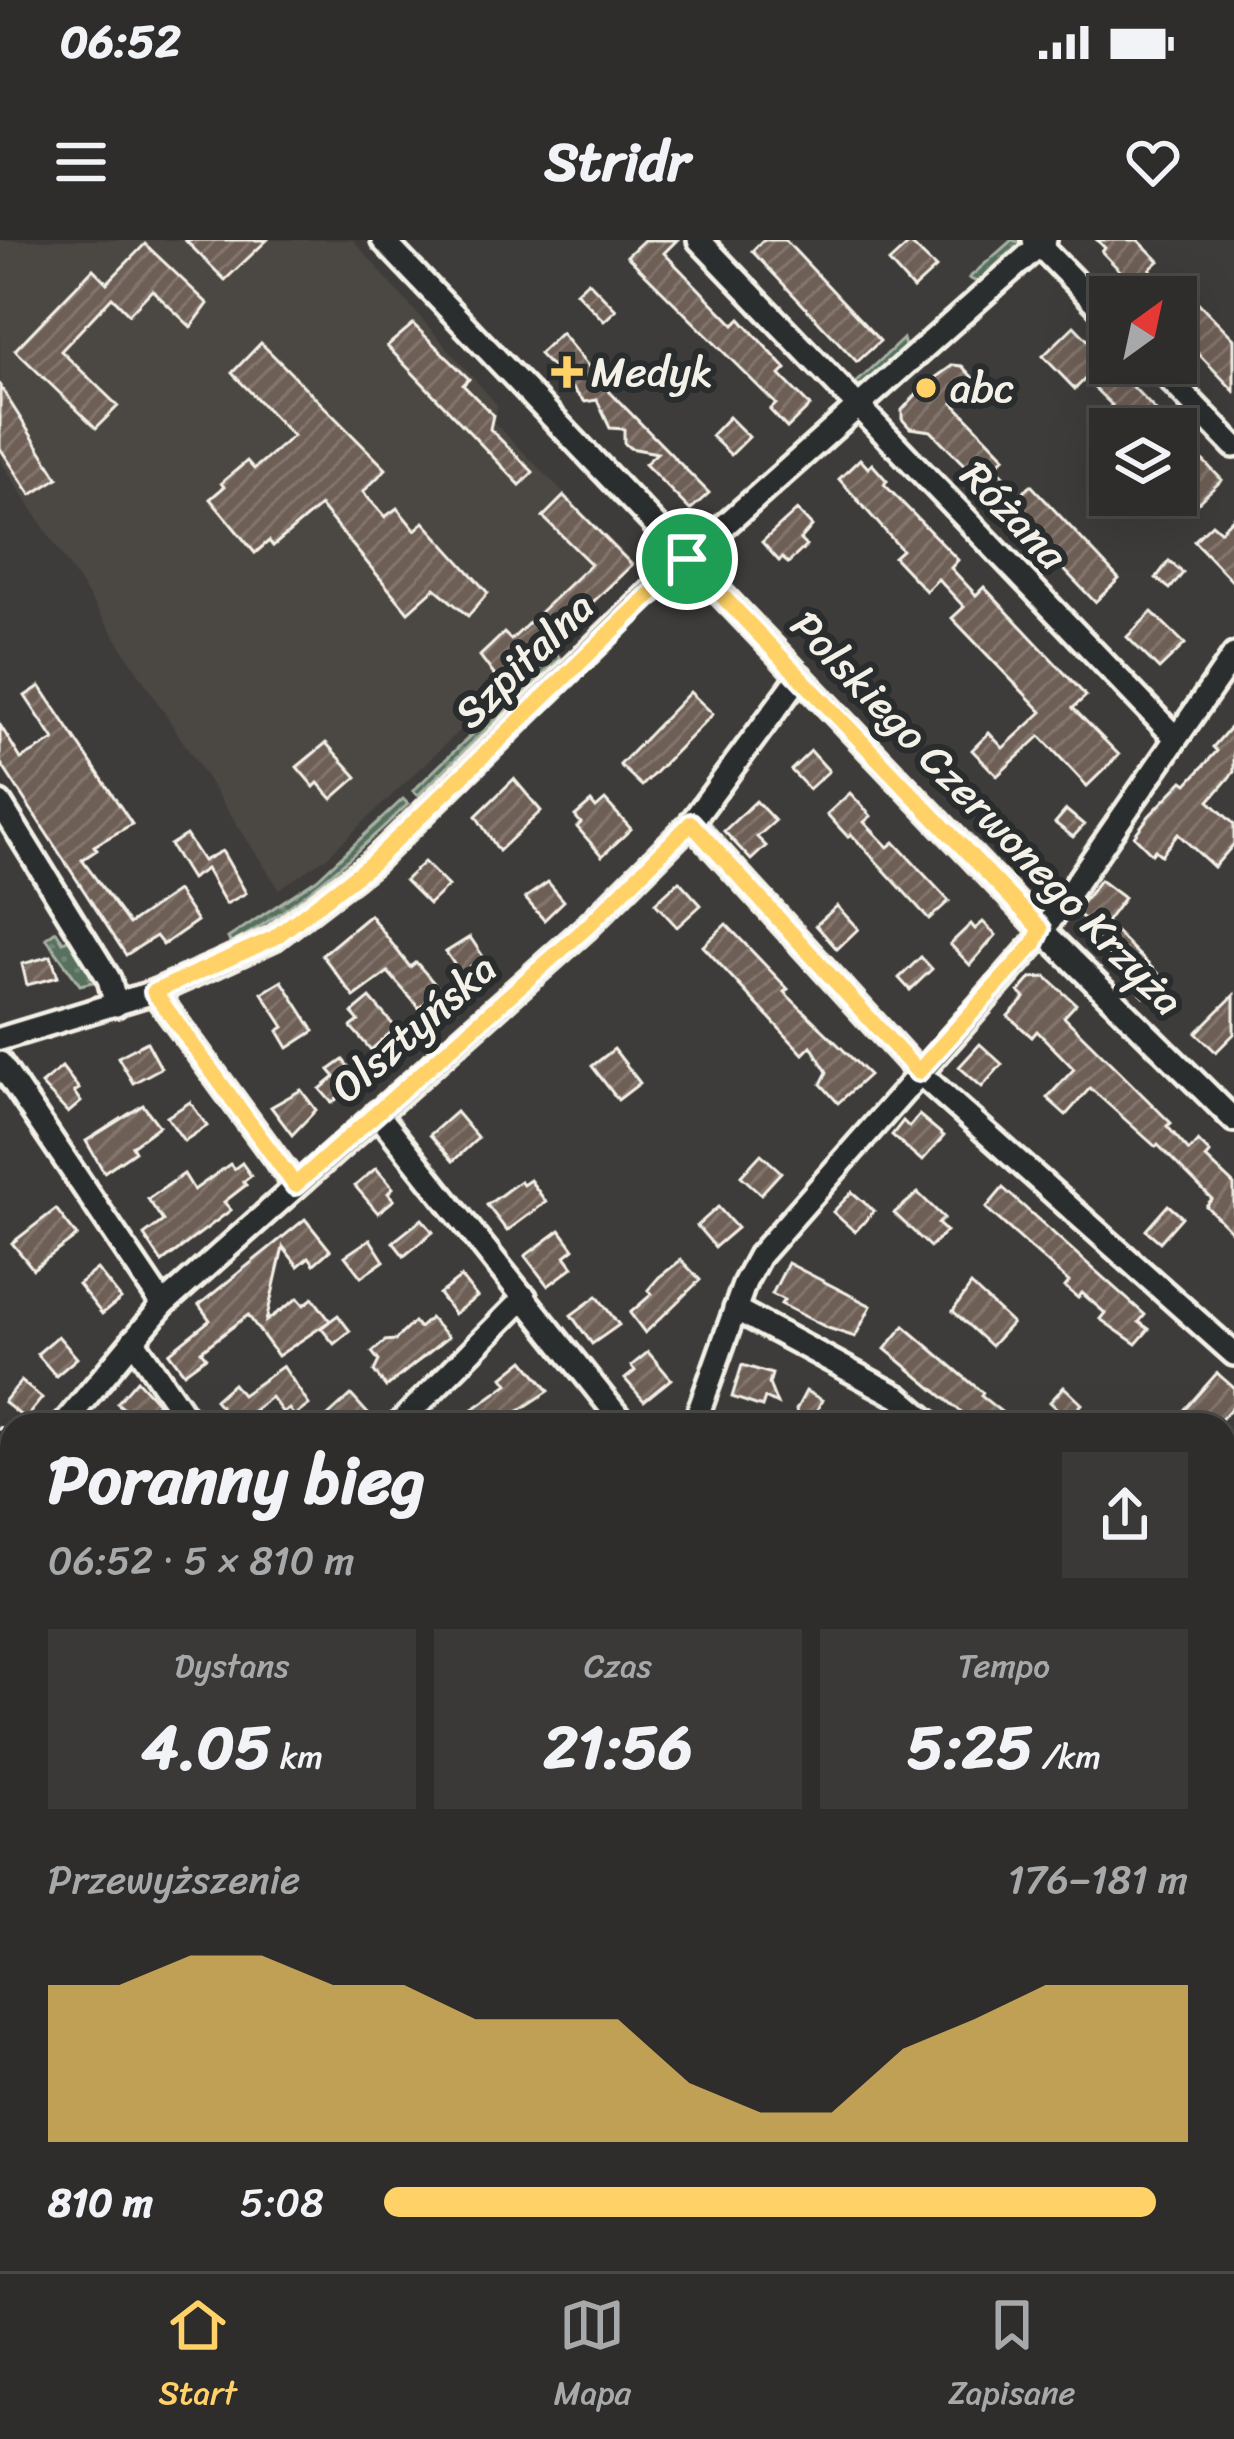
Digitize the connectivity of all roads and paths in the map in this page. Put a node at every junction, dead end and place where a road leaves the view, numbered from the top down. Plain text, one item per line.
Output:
1 (383, 240) edge
2 (699, 240) edge
3 (1040, 242) edge
4 (1089, 295) edge
5 (1174, 384) edge
6 (858, 410) junction
7 (1234, 446) edge
8 (687, 559) junction
9 (1234, 655) edge
10 (800, 676) junction
11 (1175, 737) junction
12 (0, 803) edge
13 (691, 823) junction
14 (1041, 929) junction
15 (154, 992) junction
16 (116, 1005) junction
17 (0, 1039) edge
18 (0, 1064) edge
19 (918, 1072) junction
20 (376, 1113) junction
21 (1234, 1120) edge
22 (295, 1185) junction
23 (525, 1297) junction
24 (163, 1305) junction
25 (735, 1309) junction
26 (133, 1340) junction
27 (1234, 1354) edge
28 (73, 1413) edge
29 (183, 1413) edge
30 (410, 1413) edge
31 (616, 1413) edge
32 (698, 1413) edge
33 (918, 1413) edge

1 - 8 street, Polskiego Czerwonego Krzyża
2 - 6 street, Różana
3 - 4 street
3 - 6 street, Szpitalna
5 - 7 street
6 - 8 street, Szpitalna
6 - 11 street, Różana
8 - 10 street, Polskiego Czerwonego Krzyża
8 - 15 street, Szpitalna
9 - 11 street
10 - 13 street, Olsztyńska
10 - 14 street, Polskiego Czerwonego Krzyża
11 - 14 street
12 - 16 street
13 - 19 street
13 - 20 street, Olsztyńska
14 - 19 street
14 - 21 street, Polskiego Czerwonego Krzyża
15 - 16 street, Szpitalna
15 - 22 street
16 - 17 street, Szpitalna
18 - 24 street
19 - 25 street
19 - 27 street
20 - 22 street, Olsztyńska
20 - 23 street
22 - 24 street, Olsztyńska
23 - 30 street
23 - 31 street
24 - 26 street, Olsztyńska
25 - 32 street
25 - 33 street
26 - 28 street, Olsztyńska
26 - 29 street

